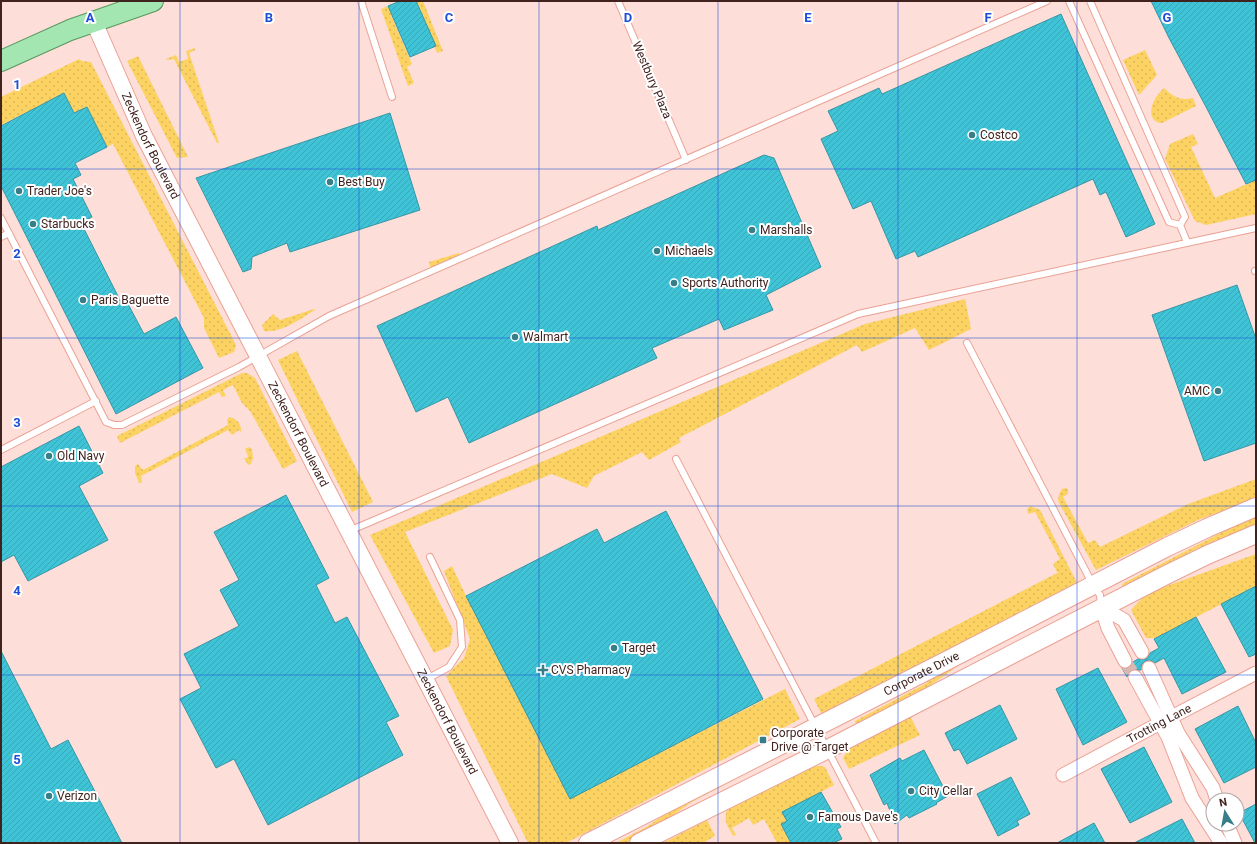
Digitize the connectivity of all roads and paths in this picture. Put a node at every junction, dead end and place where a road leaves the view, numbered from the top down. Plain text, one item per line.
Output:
1 (153, 1) edge
2 (361, 1) edge
3 (618, 1) edge
4 (1048, 1) edge
5 (1069, 1) edge
6 (1090, 1) edge
7 (94, 22) junction
8 (1, 61) edge
9 (392, 97) dead end
10 (686, 160) junction
11 (1, 218) edge
12 (1180, 225) junction
13 (1256, 228) edge
14 (9, 233) junction
15 (1, 237) edge
16 (1187, 242) junction
17 (967, 343) dead end
18 (258, 356) junction
19 (96, 401) junction
20 (1, 450) edge
21 (676, 459) dead end
22 (1256, 507) edge
23 (349, 531) junction
24 (1256, 534) edge
25 (430, 557) dead end
26 (1093, 585) junction
27 (1101, 607) junction
28 (1142, 652) dead end
29 (1125, 662) tunnel mouth
30 (1256, 674) edge
31 (426, 680) junction
32 (1166, 720) junction
33 (816, 728) junction
34 (828, 749) junction
35 (1063, 775) dead end
36 (1214, 792) edge
37 (1230, 832) edge
38 (510, 843) edge
39 (588, 843) edge
40 (639, 843) edge
41 (876, 843) edge
42 (1221, 843) edge
43 (1235, 843) edge

1 - 7 main road
2 - 9 lane
3 - 10 lane, Westbury Plaza
4 - 10 lane
5 - 12 lane
6 - 12 lane
7 - 8 main road
7 - 18 street, Zeckendorf Boulevard
10 - 18 lane
11 - 14 lane
12 - 16 lane
13 - 16 lane
14 - 15 lane
14 - 19 lane
16 - 23 lane
17 - 26 lane
18 - 19 lane
18 - 23 street, Zeckendorf Boulevard
19 - 20 lane
21 - 33 lane
22 - 26 main road, Corporate Drive
23 - 31 street, Zeckendorf Boulevard
24 - 27 main road, Corporate Drive
25 - 31 lane
26 - 27 lane
26 - 33 main road, Corporate Drive
27 - 28 street
27 - 29 street
27 - 34 main road, Corporate Drive
30 - 32 street, Trotting Lane
31 - 38 street, Zeckendorf Boulevard
32 - 32 street
32 - 35 street, Trotting Lane
32 - 36 street
32 - 42 street
33 - 34 lane
33 - 39 main road, Corporate Drive
34 - 40 main road, Corporate Drive
34 - 41 lane
37 - 43 street

